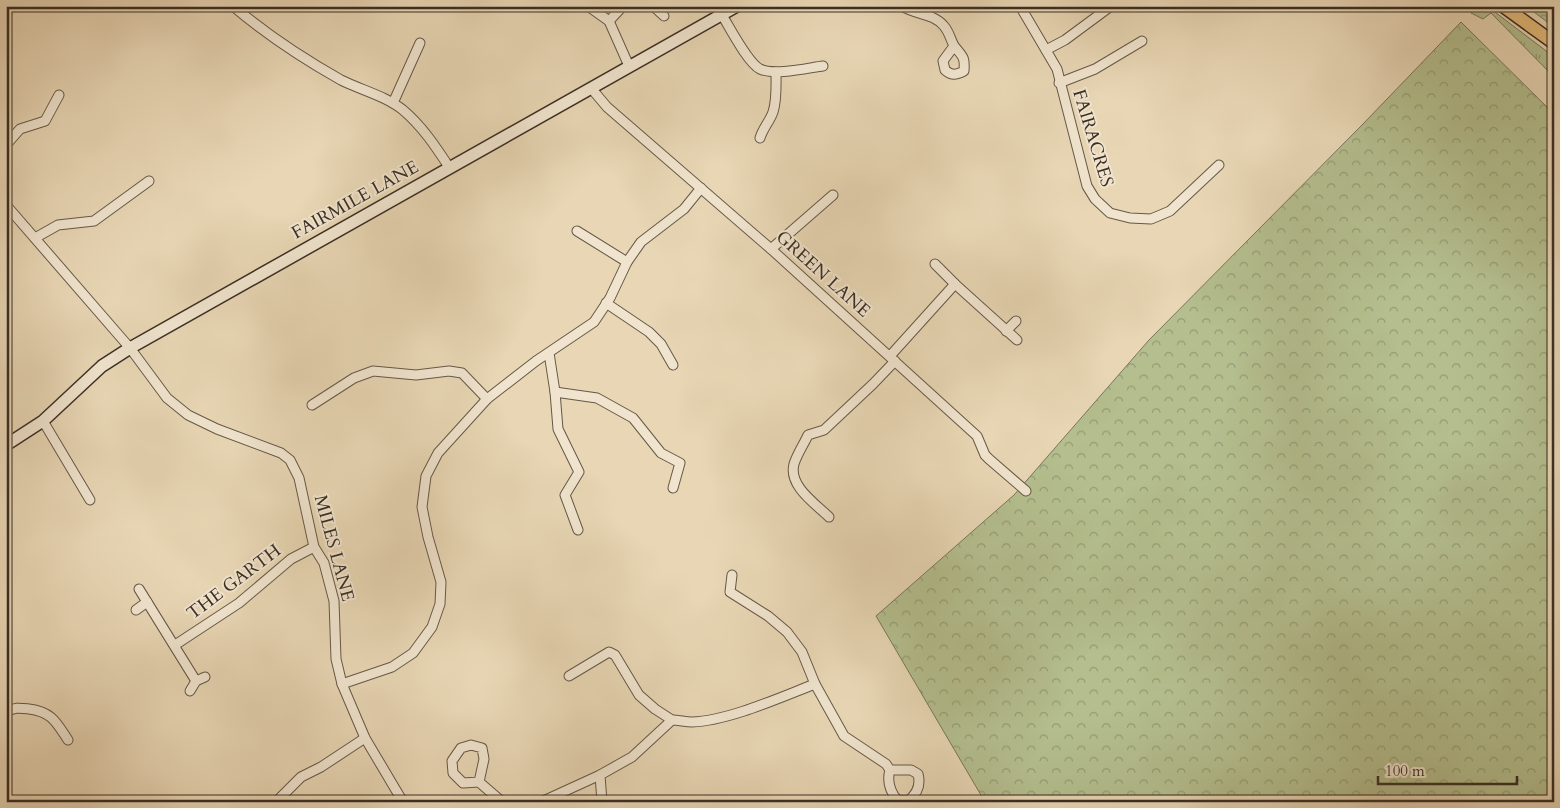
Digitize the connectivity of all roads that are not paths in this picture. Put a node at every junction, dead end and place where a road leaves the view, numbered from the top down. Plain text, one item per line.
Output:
1 (233, 6) edge
2 (588, 6) edge
3 (623, 6) edge
4 (653, 6) edge
5 (737, 6) edge
6 (902, 6) edge
7 (1020, 6) edge
8 (1111, 6) edge
9 (1440, 6) edge
10 (1446, 6) edge
11 (1503, 6) edge
12 (722, 15) junction
13 (664, 16) dead end
14 (609, 21) junction
15 (1142, 41) dead end
16 (420, 43) dead end
17 (1554, 43) edge
18 (954, 46) dead end
19 (1046, 50) junction
20 (629, 66) junction
21 (823, 66) dead end
22 (776, 72) junction
23 (1060, 83) junction
24 (591, 88) junction
25 (59, 96) dead end
26 (392, 103) junction
27 (760, 138) dead end
28 (6, 145) edge
29 (1219, 165) dead end
30 (450, 167) junction
31 (149, 181) dead end
32 (701, 188) junction
33 (833, 195) dead end
34 (6, 206) edge
35 (577, 231) dead end
36 (35, 238) junction
37 (771, 250) junction
38 (627, 262) junction
39 (935, 264) dead end
40 (955, 284) junction
41 (606, 303) junction
42 (1016, 320) dead end
43 (1006, 331) junction
44 (1017, 340) dead end
45 (130, 348) junction
46 (549, 353) junction
47 (892, 359) junction
48 (673, 365) dead end
49 (556, 392) junction
50 (487, 399) junction
51 (312, 406) dead end
52 (44, 421) junction
53 (6, 445) edge
54 (673, 488) dead end
55 (1026, 491) dead end
56 (90, 500) dead end
57 (829, 517) dead end
58 (578, 530) dead end
59 (314, 547) junction
60 (732, 574) dead end
61 (139, 589) dead end
62 (147, 602) junction
63 (136, 610) dead end
64 (175, 646) junction
65 (569, 676) dead end
66 (205, 677) dead end
67 (196, 681) junction
68 (342, 684) junction
69 (815, 684) junction
70 (190, 691) dead end
71 (6, 712) edge
72 (672, 720) junction
73 (365, 738) junction
74 (68, 740) dead end
75 (890, 770) dead end
76 (600, 775) junction
77 (479, 782) junction
78 (276, 802) edge
79 (403, 802) edge
80 (505, 802) edge
81 (541, 802) edge
82 (602, 802) edge

1 - 26 street
2 - 14 street
3 - 14 street
4 - 13 street
5 - 12 street, FAIRMILE LANE
6 - 18 street
7 - 19 street, FAIRACRES
8 - 19 street
9 - 10 street
11 - 17 main road
12 - 20 street, FAIRMILE LANE
12 - 22 street
14 - 20 street
15 - 23 street
16 - 26 street
19 - 23 street, FAIRACRES
20 - 24 street, FAIRMILE LANE
21 - 22 street
22 - 27 street
23 - 29 street, FAIRACRES
24 - 30 street, FAIRMILE LANE
24 - 32 street, GREEN LANE
25 - 28 street
26 - 30 street
30 - 45 street, FAIRMILE LANE
31 - 36 street
32 - 37 street, GREEN LANE
32 - 38 street
33 - 37 street
34 - 36 street, MILES LANE
35 - 38 street
36 - 45 street, MILES LANE
37 - 47 street, GREEN LANE
38 - 41 street
39 - 40 street
40 - 43 street
40 - 47 street
41 - 46 street
41 - 48 street
42 - 43 street
43 - 44 street
45 - 52 street, FAIRMILE LANE
45 - 59 street, MILES LANE
46 - 49 street
46 - 50 street
47 - 55 street, GREEN LANE
47 - 57 street
49 - 54 street
49 - 58 street
50 - 51 street
50 - 68 street
52 - 53 street, FAIRMILE LANE
52 - 56 street
59 - 64 street, THE GARTH
59 - 68 street, MILES LANE
60 - 69 street
61 - 62 street
62 - 63 street
62 - 64 street
64 - 67 street
65 - 72 street
66 - 67 street
67 - 70 street
68 - 73 street, MILES LANE
69 - 72 street
69 - 75 street
71 - 74 street
72 - 76 street
73 - 78 street
73 - 79 street, MILES LANE
76 - 81 street
76 - 82 street
77 - 77 street
77 - 80 street

